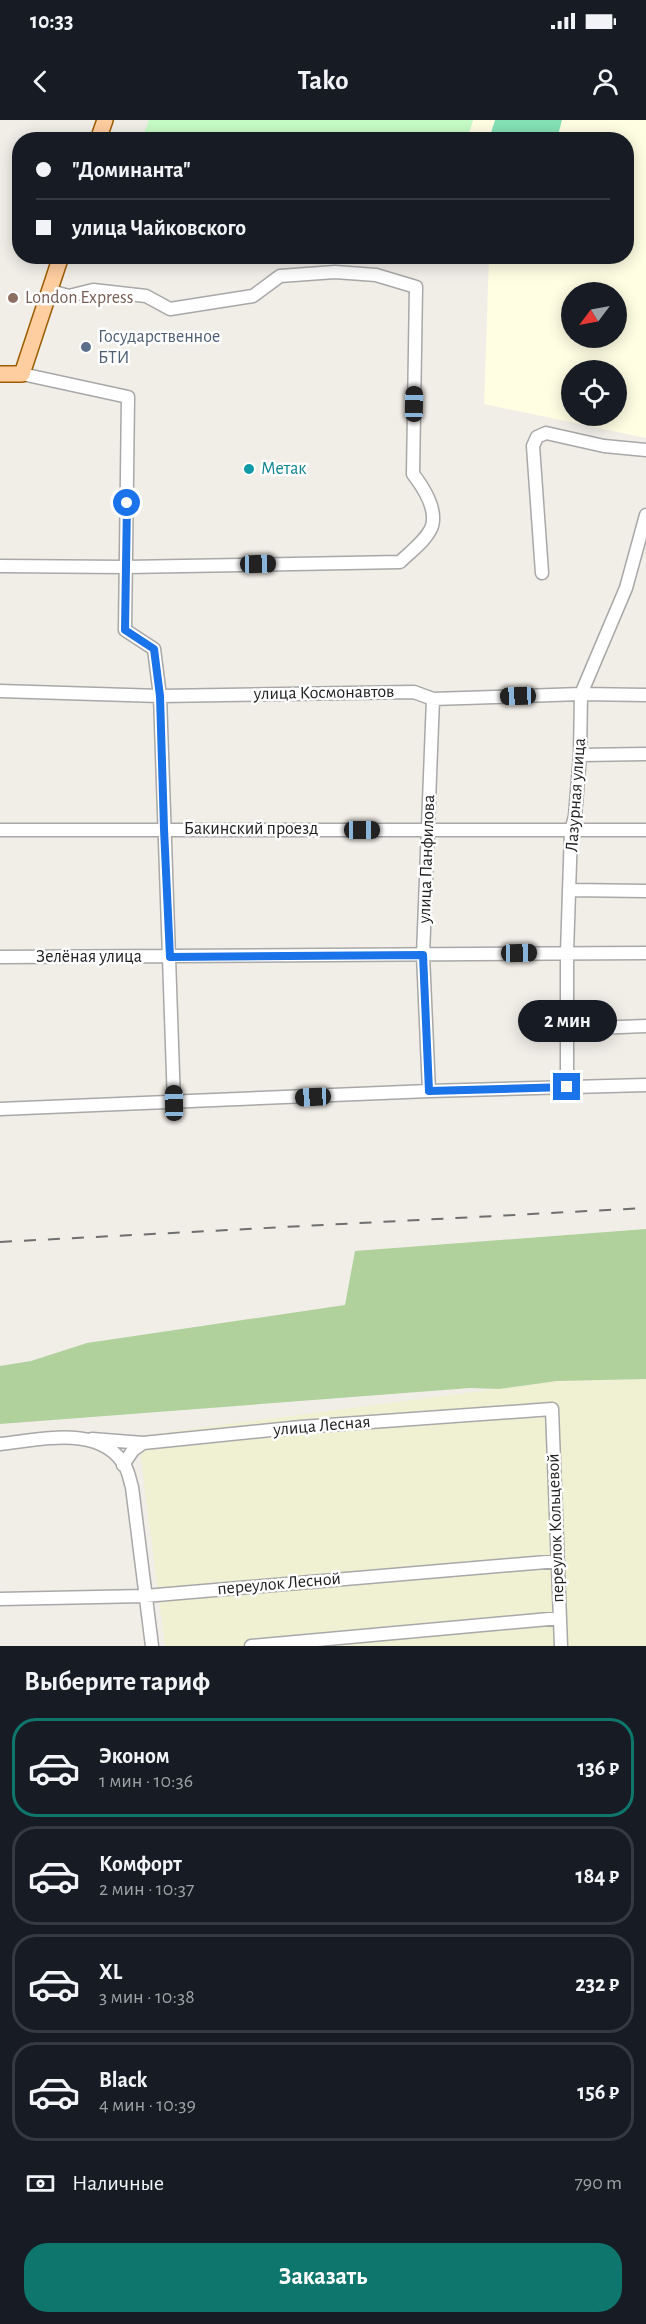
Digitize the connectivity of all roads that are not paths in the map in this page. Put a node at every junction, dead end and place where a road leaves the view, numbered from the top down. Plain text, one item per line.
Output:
1 (58, 264) edge
2 (50, 291) junction
3 (0, 374) edge
4 (22, 374) junction
5 (646, 450) edge
6 (646, 515) edge
7 (0, 566) edge
8 (126, 567) junction
9 (542, 573) dead end
10 (0, 691) edge
11 (581, 694) junction
12 (646, 695) edge
13 (160, 696) junction
14 (433, 699) junction
15 (646, 754) edge
16 (580, 755) junction
17 (164, 829) junction
18 (0, 830) edge
19 (429, 830) junction
20 (646, 830) edge
21 (571, 831) junction
22 (570, 890) junction
23 (646, 891) edge
24 (567, 953) junction
25 (646, 953) edge
26 (423, 955) junction
27 (0, 957) edge
28 (170, 957) junction
29 (646, 1026) edge
30 (569, 1029) junction
31 (646, 1085) edge
32 (567, 1087) junction
33 (429, 1091) junction
34 (174, 1103) junction
35 (0, 1109) edge
36 (552, 1409) joint
37 (92, 1439) junction
38 (142, 1443) junction
39 (0, 1444) edge
40 (123, 1465) junction
41 (558, 1561) junction
42 (145, 1596) junction
43 (0, 1599) edge
44 (560, 1618) junction
45 (152, 1646) edge
46 (251, 1646) edge
47 (561, 1646) edge

1 - 2 main road
2 - 4 main road
2 - 8 street
3 - 4 main road
4 - 8 street
5 - 9 street
6 - 11 street, Лазурная улица
7 - 8 street
8 - 13 street
10 - 13 street, улица Космонавтов
11 - 12 street, улица Космонавтов
11 - 14 street, улица Космонавтов
11 - 16 street, Лазурная улица
13 - 14 street, улица Космонавтов
13 - 17 street
14 - 19 street, улица Панфилова
15 - 16 street
16 - 21 street, Лазурная улица
17 - 18 street, Бакинский проезд
17 - 19 street, Бакинский проезд
17 - 28 street
19 - 21 street, Бакинский проезд
19 - 26 street, улица Панфилова
20 - 21 street, Бакинский проезд
21 - 22 street, Лазурная улица
22 - 23 street
22 - 24 street, Лазурная улица
24 - 25 street, Зелёная улица
24 - 26 street, Зелёная улица
24 - 30 street, Лазурная улица
26 - 28 street, Зелёная улица
26 - 33 street, улица Панфилова
27 - 28 street, Зелёная улица
28 - 34 street
29 - 30 street
30 - 32 street, Лазурная улица
31 - 32 street
32 - 33 street
33 - 34 street
34 - 35 street
36 - 38 street, улица Лесная
36 - 41 street, переулок Кольцевой
37 - 38 street, улица Лесная
37 - 39 street, улица Лесная
37 - 40 street
38 - 40 street
40 - 42 street
41 - 42 street, переулок Лесной
41 - 44 street, переулок Кольцевой
42 - 43 street, переулок Лесной
42 - 45 street
44 - 46 street
44 - 47 street, переулок Кольцевой

